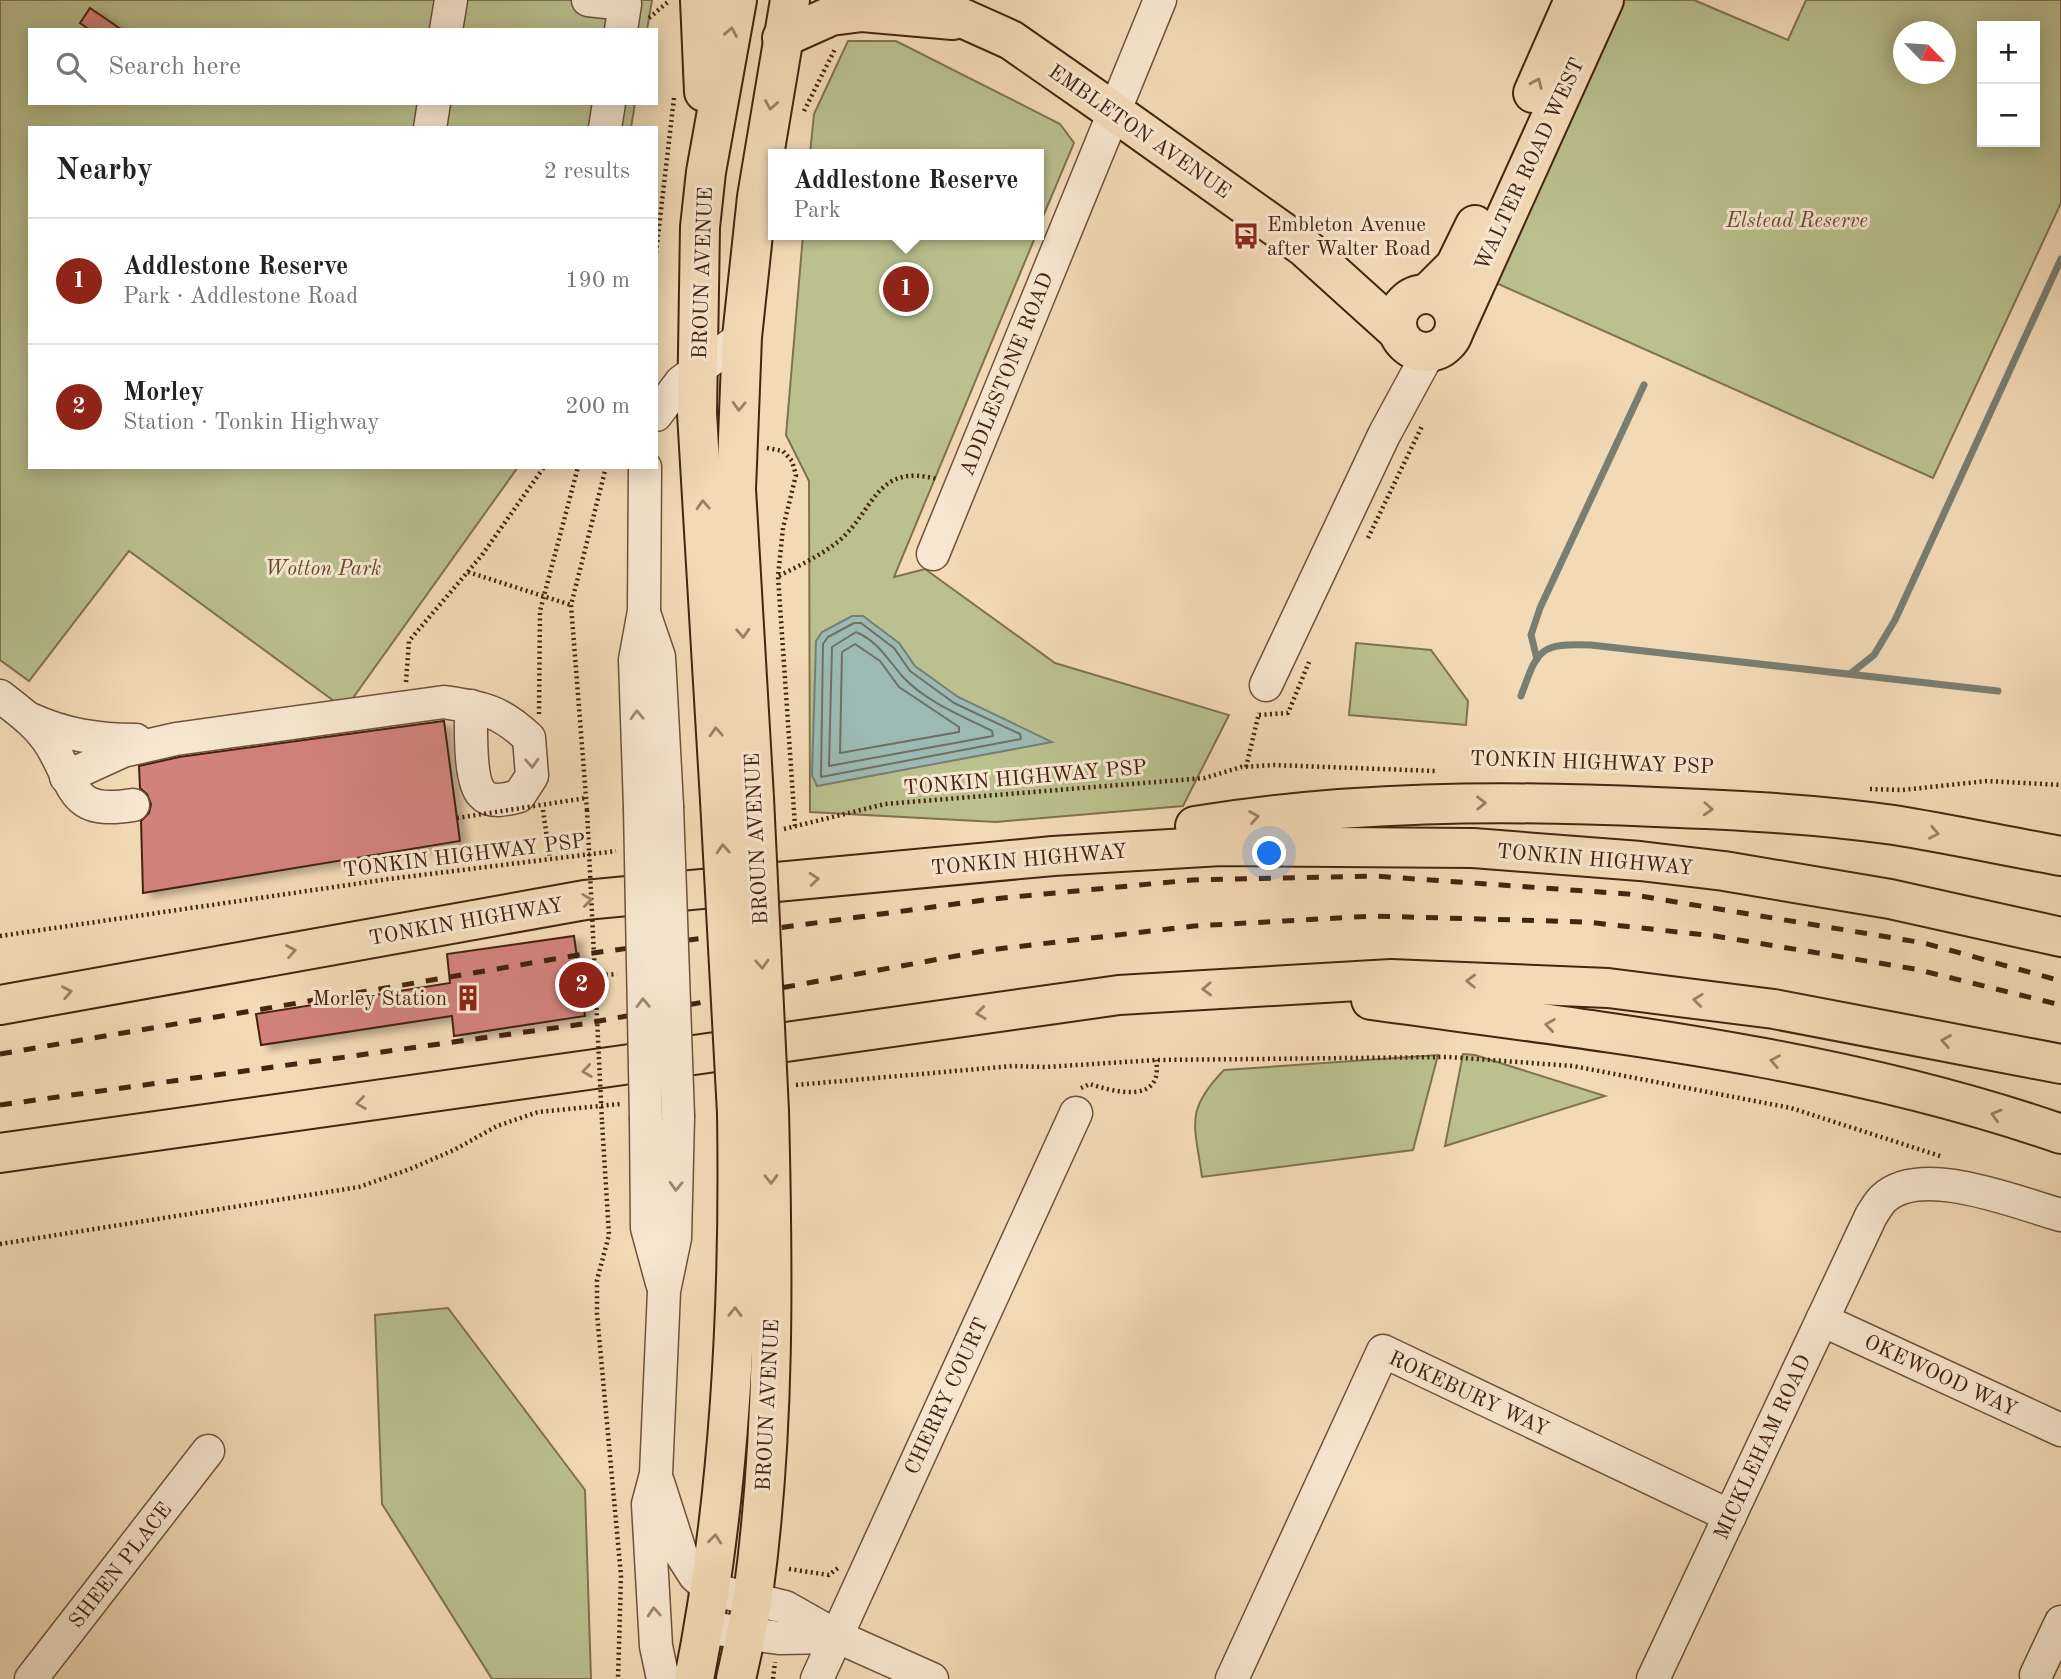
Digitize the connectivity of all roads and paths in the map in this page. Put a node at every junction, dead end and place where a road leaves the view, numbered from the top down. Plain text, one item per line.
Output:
1 (451, 0) edge
2 (588, 0) edge
3 (700, 0) edge
4 (737, 0) edge
5 (790, 0) edge
6 (922, 0) edge
7 (1160, 0) edge
8 (1574, 0) edge
9 (1604, 0) edge
10 (973, 10) edge
11 (831, 16) junction
12 (446, 28) edge
13 (621, 28) edge
14 (782, 38) junction
15 (675, 93) dead end
16 (434, 105) edge
17 (609, 105) edge
18 (1113, 111) junction
19 (803, 119) dead end
20 (430, 126) edge
21 (605, 126) edge
22 (706, 172) junction
23 (658, 236) edge
24 (1421, 325) junction
25 (742, 338) junction
26 (698, 371) junction
27 (658, 412) edge
28 (762, 447) dead end
29 (543, 469) edge
30 (577, 469) edge
31 (605, 469) edge
32 (645, 469) edge
33 (961, 485) junction
34 (933, 554) dead end
35 (468, 572) junction
36 (778, 576) junction
37 (544, 598) junction
38 (571, 605) junction
39 (1266, 685) joint
40 (0, 696) edge
41 (471, 706) dead end
42 (405, 708) junction
43 (30, 719) junction
44 (539, 728) dead end
45 (176, 739) junction
46 (1246, 767) junction
47 (1441, 772) dead end
48 (65, 777) junction
49 (2061, 785) edge
50 (1860, 788) dead end
51 (586, 798) junction
52 (737, 799) junction
53 (541, 801) dead end
54 (133, 805) dead end
55 (653, 807) junction
56 (457, 818) dead end
57 (795, 826) junction
58 (771, 832) dead end
59 (619, 851) dead end
60 (2061, 856) edge
61 (550, 859) junction
62 (969, 864) junction
63 (0, 936) edge
64 (2061, 937) edge
65 (1276, 986) junction
66 (0, 1005) edge
67 (1156, 1060) junction
68 (2061, 1064) edge
69 (766, 1103) junction
70 (638, 1111) junction
71 (1076, 1112) joint
72 (2061, 1134) edge
73 (0, 1153) edge
74 (1946, 1158) dead end
75 (2061, 1215) edge
76 (0, 1244) edge
77 (664, 1291) junction
78 (1822, 1320) junction
79 (2061, 1430) edge
80 (208, 1451) dead end
81 (656, 1474) junction
82 (1730, 1516) junction
83 (710, 1589) junction
84 (752, 1597) junction
85 (2061, 1622) edge
86 (704, 1627) junction
87 (745, 1634) junction
88 (838, 1637) junction
89 (2036, 1675) dead end
90 (31, 1679) edge
91 (618, 1679) edge
92 (663, 1679) edge
93 (694, 1679) edge
94 (736, 1679) edge
95 (817, 1679) edge
96 (932, 1679) edge
97 (1232, 1679) edge
98 (1653, 1679) edge

1 - 12 street
2 - 13 street
3 - 22 main road
22 -> 4 main road, BROUN AVENUE
5 - 14 main road, BROUN AVENUE
6 - 10 main road, EMBLETON AVENUE
7 - 18 street, ADDLESTONE ROAD
24 -> 8 main road, WALTER ROAD WEST
9 - 24 main road, WALTER ROAD WEST
10 - 11 main road
10 - 18 main road, EMBLETON AVENUE
11 - 14 main road
11 - 19 path
14 -> 25 main road, BROUN AVENUE
15 - 23 path
16 - 20 street
17 - 21 street
18 - 24 main road, EMBLETON AVENUE
18 - 33 street, ADDLESTONE ROAD
22 - 26 main road, BROUN AVENUE
24 - 39 street, WALTER ROAD WEST
25 - 26 street
25 -> 52 main road, BROUN AVENUE
26 - 27 street
52 -> 26 main road, BROUN AVENUE
28 - 36 path
29 - 35 path
30 - 37 path
31 - 38 path
32 - 55 street
33 - 34 street, ADDLESTONE ROAD
33 - 36 path
35 - 37 path
35 - 42 path
36 - 57 path
37 - 38 path
37 - 44 path
38 - 51 path
39 - 46 path
40 - 43 street
41 - 42 street
42 - 45 street
43 - 45 street
43 - 48 street
45 - 48 street
46 - 47 path, TONKIN HIGHWAY PSP
46 - 57 path, TONKIN HIGHWAY PSP
48 - 54 street
49 - 50 path
51 - 56 path, bridge
51 - 91 path, bridge
52 - 69 main road, BROUN AVENUE, bridge
53 - 61 path
70 -> 55 street, bridge
55 -> 77 street, bridge
57 - 58 path, TONKIN HIGHWAY PSP
59 - 61 path, TONKIN HIGHWAY PSP
62 -> 60 main road
61 - 63 path, TONKIN HIGHWAY PSP
62 - 64 main road, TONKIN HIGHWAY
66 -> 62 main road, TONKIN HIGHWAY
68 -> 65 main road
72 -> 65 main road
65 -> 73 main road
67 - 69 path
67 - 71 path
67 - 74 path
83 -> 69 main road, BROUN AVENUE
69 -> 84 main road, BROUN AVENUE
70 - 76 path
70 - 77 street
71 - 88 street, CHERRY COURT
75 - 78 street, MICKLEHAM ROAD
77 - 81 street
78 - 79 street, OKEWOOD WAY
78 - 82 street, MICKLEHAM ROAD
80 - 90 street, SHEEN PLACE
81 - 83 street
92 -> 81 street
82 - 97 street, ROKEBURY WAY
82 - 98 street, MICKLEHAM ROAD
83 - 84 street
83 - 86 main road, BROUN AVENUE
84 - 87 main road, BROUN AVENUE
84 - 88 street
85 - 89 street
86 - 87 street
86 - 93 main road, BROUN AVENUE
87 - 88 street
87 - 94 main road, BROUN AVENUE
88 - 95 street, CHERRY COURT
88 - 96 street

